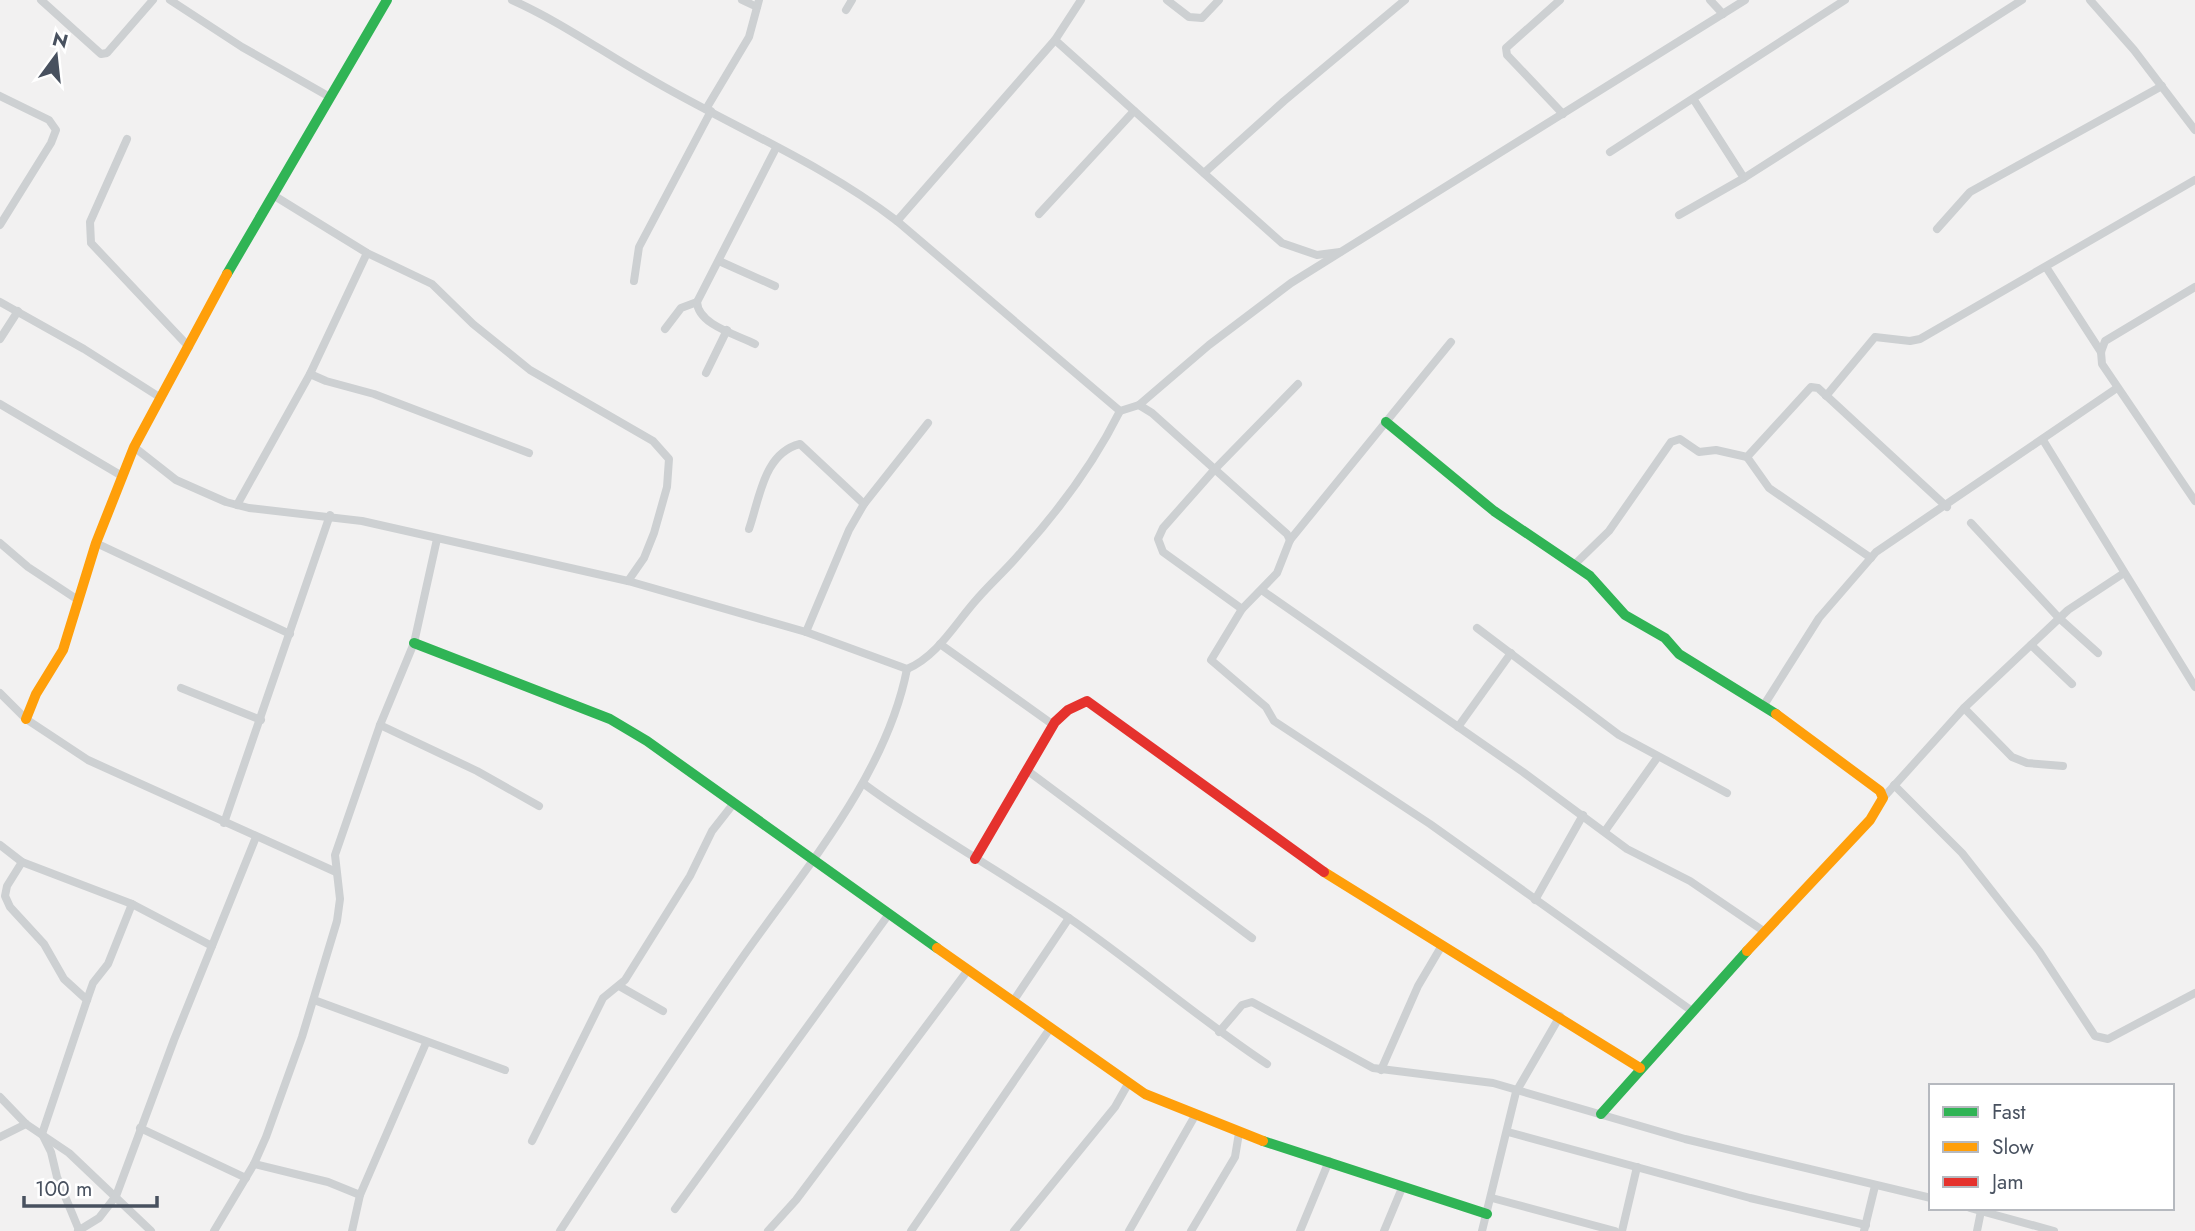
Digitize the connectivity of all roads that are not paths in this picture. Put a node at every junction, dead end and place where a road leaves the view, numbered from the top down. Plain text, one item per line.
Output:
1 (41, 0) edge
2 (153, 0) edge
3 (170, 0) edge
4 (387, 0) edge
5 (512, 0) edge
6 (743, 0) edge
7 (852, 0) edge
8 (1081, 0) edge
9 (1167, 0) edge
10 (1219, 0) edge
11 (1405, 0) edge
12 (1560, 0) edge
13 (1710, 0) edge
14 (1745, 0) edge
15 (1845, 0) edge
16 (2022, 0) edge
17 (2090, 0) edge
18 (758, 4) edge
19 (846, 10) dead end
20 (1723, 14) junction
21 (1055, 40) junction
22 (2162, 86) junction
23 (0, 96) edge
24 (327, 96) junction
25 (1694, 100) junction
26 (708, 110) junction
27 (1134, 111) junction
28 (1563, 114) junction
29 (2195, 130) edge
30 (127, 139) dead end
31 (776, 148) junction
32 (1610, 152) dead end
33 (1204, 173) junction
34 (1744, 178) junction
35 (2195, 180) edge
36 (272, 195) junction
37 (1039, 214) dead end
38 (1679, 215) dead end
39 (897, 221) junction
40 (0, 225) edge
41 (1937, 229) dead end
42 (1344, 252) junction
43 (367, 253) junction
44 (719, 261) junction
45 (2046, 267) junction
46 (634, 281) dead end
47 (775, 286) dead end
48 (2195, 287) edge
49 (0, 302) edge
50 (697, 302) junction
51 (18, 311) junction
52 (664, 329) dead end
53 (727, 330) junction
54 (0, 339) edge
55 (1451, 342) dead end
56 (755, 344) dead end
57 (189, 347) junction
58 (2101, 352) junction
59 (706, 373) dead end
60 (310, 374) junction
61 (1298, 384) dead end
62 (2118, 388) junction
63 (1826, 396) junction
64 (161, 398) junction
65 (0, 404) edge
66 (1139, 405) junction
67 (1120, 411) junction
68 (1386, 422) junction
69 (928, 423) dead end
70 (2043, 440) junction
71 (134, 447) junction
72 (529, 453) dead end
73 (1747, 457) junction
74 (1215, 469) junction
75 (122, 476) junction
76 (2195, 501) edge
77 (864, 504) junction
78 (237, 505) junction
79 (1947, 507) junction
80 (330, 515) junction
81 (1971, 523) dead end
82 (749, 529) dead end
83 (437, 539) junction
84 (1290, 540) junction
85 (0, 543) edge
86 (96, 543) junction
87 (1871, 558) junction
88 (1574, 565) junction
89 (2124, 573) junction
90 (628, 582) junction
91 (1263, 591) junction
92 (78, 600) junction
93 (1242, 609) junction
94 (2059, 618) junction
95 (1477, 628) dead end
96 (806, 632) junction
97 (290, 634) junction
98 (414, 643) junction
99 (940, 644) junction
100 (2031, 645) junction
101 (1511, 653) junction
102 (2098, 653) dead end
103 (906, 669) junction
104 (2072, 684) dead end
105 (2195, 687) edge
106 (181, 688) dead end
107 (0, 693) edge
108 (1764, 705) junction
109 (1964, 708) junction
110 (26, 719) junction
111 (261, 720) junction
112 (1052, 724) junction
113 (380, 725) junction
114 (1458, 726) junction
115 (1657, 758) junction
116 (2063, 766) dead end
117 (1028, 771) junction
118 (864, 784) junction
119 (1894, 785) junction
120 (1727, 793) dead end
121 (1883, 798) junction
122 (734, 803) junction
123 (539, 806) dead end
124 (1583, 815) junction
125 (224, 822) junction
126 (1605, 831) junction
127 (256, 837) junction
128 (0, 845) edge
129 (811, 859) junction
130 (975, 859) junction
131 (22, 862) junction
132 (336, 872) junction
133 (1535, 900) junction
134 (132, 904) junction
135 (889, 914) junction
136 (1069, 918) junction
137 (1765, 932) junction
138 (1252, 938) dead end
139 (212, 946) junction
140 (1441, 947) junction
141 (968, 970) junction
142 (619, 986) junction
143 (2195, 993) edge
144 (87, 1000) junction
145 (314, 1000) junction
146 (1014, 1000) junction
147 (663, 1011) dead end
148 (1692, 1011) junction
149 (1560, 1016) junction
150 (1051, 1027) junction
151 (1219, 1032) junction
152 (426, 1043) junction
153 (1267, 1064) dead end
154 (1640, 1068) junction
155 (505, 1070) dead end
156 (1381, 1070) junction
157 (1128, 1084) junction
158 (1516, 1092) junction
159 (0, 1097) edge
160 (1196, 1114) junction
161 (1601, 1114) junction
162 (26, 1124) junction
163 (140, 1128) junction
164 (1508, 1132) junction
165 (1239, 1133) junction
166 (42, 1134) junction
167 (0, 1137) edge
168 (532, 1141) dead end
169 (1329, 1161) junction
170 (254, 1164) junction
171 (1637, 1167) junction
172 (246, 1178) junction
173 (1875, 1186) junction
174 (1402, 1188) junction
175 (360, 1195) junction
176 (116, 1196) junction
177 (1492, 1198) junction
178 (1929, 1198) edge
179 (675, 1209) dead end
180 (1977, 1210) edge
181 (1981, 1211) junction
182 (1487, 1214) junction
183 (1865, 1228) edge
184 (79, 1231) edge
185 (151, 1231) edge
186 (215, 1231) edge
187 (352, 1231) edge
188 (560, 1231) edge
189 (768, 1231) edge
190 (911, 1231) edge
191 (1014, 1231) edge
192 (1129, 1231) edge
193 (1191, 1231) edge
194 (1300, 1231) edge
195 (1384, 1231) edge
196 (1482, 1231) edge
197 (1615, 1231) edge
198 (1622, 1231) edge
199 (1977, 1231) edge
200 (2054, 1231) edge

1 - 2 street
3 - 24 street
4 - 24 street
5 - 26 street
6 - 18 street
7 - 19 street
8 - 21 street
9 - 10 street
11 - 33 street
12 - 28 street
13 - 20 street
14 - 20 street
15 - 25 street
16 - 34 street
17 - 22 street
18 - 26 street
20 - 28 street
21 - 27 street
21 - 39 street
22 - 29 street
22 - 41 street
23 - 40 street
24 - 36 street
25 - 32 street
25 - 34 street
26 - 31 street
26 - 46 street
27 - 33 street
27 - 37 street
28 - 42 street
30 - 57 street
31 - 39 street
31 - 44 street
33 - 42 street
34 - 38 street
35 - 45 street
36 - 43 street
36 - 57 street
39 - 67 street
42 - 66 street
43 - 60 street
43 - 90 street
44 - 47 street
44 - 50 street
45 - 58 street
45 - 63 street
48 - 58 street
49 - 51 street
50 - 52 street
50 - 53 street
51 - 54 street
51 - 64 street
53 - 56 street
53 - 59 street
55 - 68 street
57 - 64 street
58 - 62 street
60 - 72 street
60 - 78 street
61 - 74 street
62 - 70 street
62 - 76 street
63 - 73 street
63 - 79 street
64 - 71 street
65 - 75 street
66 - 67 street
66 - 74 street
67 - 99 street
68 - 84 street
68 - 88 street
69 - 77 street
70 - 79 street
70 - 89 street
71 - 75 street
71 - 78 street
73 - 87 street
73 - 88 street
74 - 84 street
74 - 93 street
75 - 86 street
77 - 82 street
77 - 96 street
78 - 80 street
79 - 87 street
80 - 83 street
80 - 97 street
81 - 94 street
83 - 90 street
83 - 98 street
84 - 91 street
85 - 92 street
86 - 92 street
86 - 97 street
87 - 108 street
88 - 108 street
89 - 94 street
89 - 105 street
90 - 96 street
91 - 93 street
91 - 114 street
92 - 110 street
93 - 133 street
94 - 100 street
94 - 102 street
95 - 101 street
96 - 103 street
97 - 111 street
98 - 113 street
98 - 122 street
99 - 103 street
99 - 112 street
100 - 104 street
100 - 109 street
101 - 114 street
101 - 115 street
103 - 118 street
106 - 111 street
107 - 110 street
108 - 121 street
109 - 116 street
109 - 119 street
110 - 125 street
111 - 125 street
112 - 117 street
112 - 140 street
113 - 123 street
113 - 132 street
114 - 124 street
115 - 120 street
115 - 126 street
117 - 130 street
117 - 138 street
118 - 129 street
118 - 130 street
119 - 121 street
119 - 143 street
121 - 137 street
122 - 129 street
122 - 142 street
124 - 126 street
124 - 133 street
125 - 127 street
126 - 137 street
127 - 132 street
127 - 139 street
128 - 131 street
129 - 135 street
129 - 188 street
130 - 136 street
131 - 134 street
131 - 144 street
132 - 145 street
133 - 148 street
134 - 139 street
134 - 144 street
135 - 141 street
135 - 179 street
136 - 146 street
136 - 151 street
137 - 148 street
139 - 163 street
140 - 149 street
140 - 156 street
141 - 146 street
141 - 189 street
142 - 147 street
142 - 168 street
144 - 166 street
145 - 152 street
145 - 170 street
146 - 150 street
148 - 154 street
149 - 154 street
149 - 158 street
150 - 157 street
150 - 190 street
151 - 153 street
151 - 156 street
152 - 155 street
152 - 175 street
154 - 161 street
156 - 158 street
157 - 160 street
157 - 191 street
158 - 161 street
158 - 164 street
159 - 162 street
160 - 165 street
160 - 192 street
161 - 173 street
162 - 166 street
162 - 167 street
163 - 172 street
163 - 176 street
164 - 171 street
164 - 177 street
165 - 169 street
165 - 193 street
166 - 176 street
166 - 184 street
169 - 174 street
169 - 194 street
170 - 172 street
170 - 175 street
171 - 183 street
171 - 198 street
172 - 186 street
173 - 178 street
173 - 183 street
174 - 182 street
174 - 195 street
175 - 187 street
176 - 184 street
176 - 185 street
177 - 182 street
177 - 197 street
180 - 181 street
181 - 199 street
181 - 200 street
182 - 196 street

